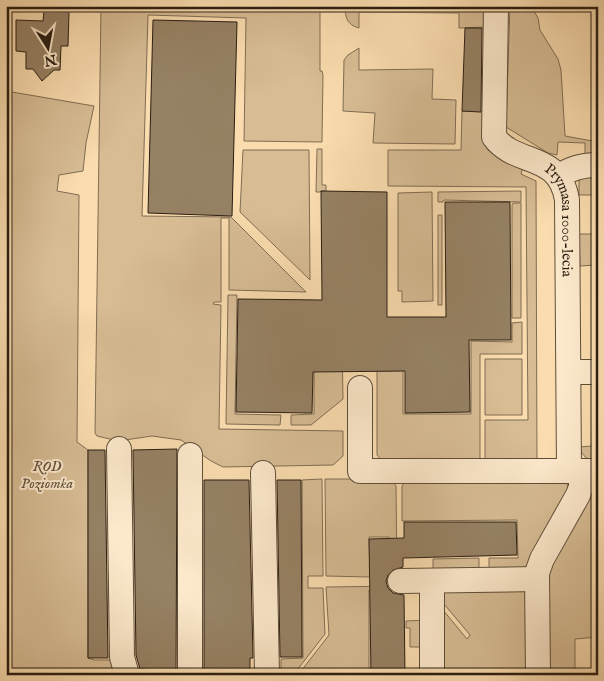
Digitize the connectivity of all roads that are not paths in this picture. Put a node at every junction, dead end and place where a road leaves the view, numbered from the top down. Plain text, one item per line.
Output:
1 (496, 6) edge
2 (598, 165) edge
3 (559, 176) junction
4 (568, 372) junction
5 (598, 372) edge
6 (360, 388) dead end
7 (120, 450) dead end
8 (190, 455) dead end
9 (582, 471) edge
10 (263, 473) dead end
11 (537, 579) junction
12 (400, 581) dead end
13 (432, 581) junction
14 (127, 675) edge
15 (190, 675) edge
16 (267, 675) edge
17 (432, 675) edge
18 (538, 675) edge

1 - 3 street, Prymasa 1000-lecia
2 - 3 street
3 - 4 street, Prymasa 1000-lecia
4 - 5 street
4 - 9 street, Prymasa 1000-lecia
6 - 9 street
7 - 14 street
8 - 15 street
9 - 11 street, Prymasa 1000-lecia
10 - 16 street
11 - 13 street
11 - 18 street, Prymasa 1000-lecia
12 - 13 street
13 - 17 street

